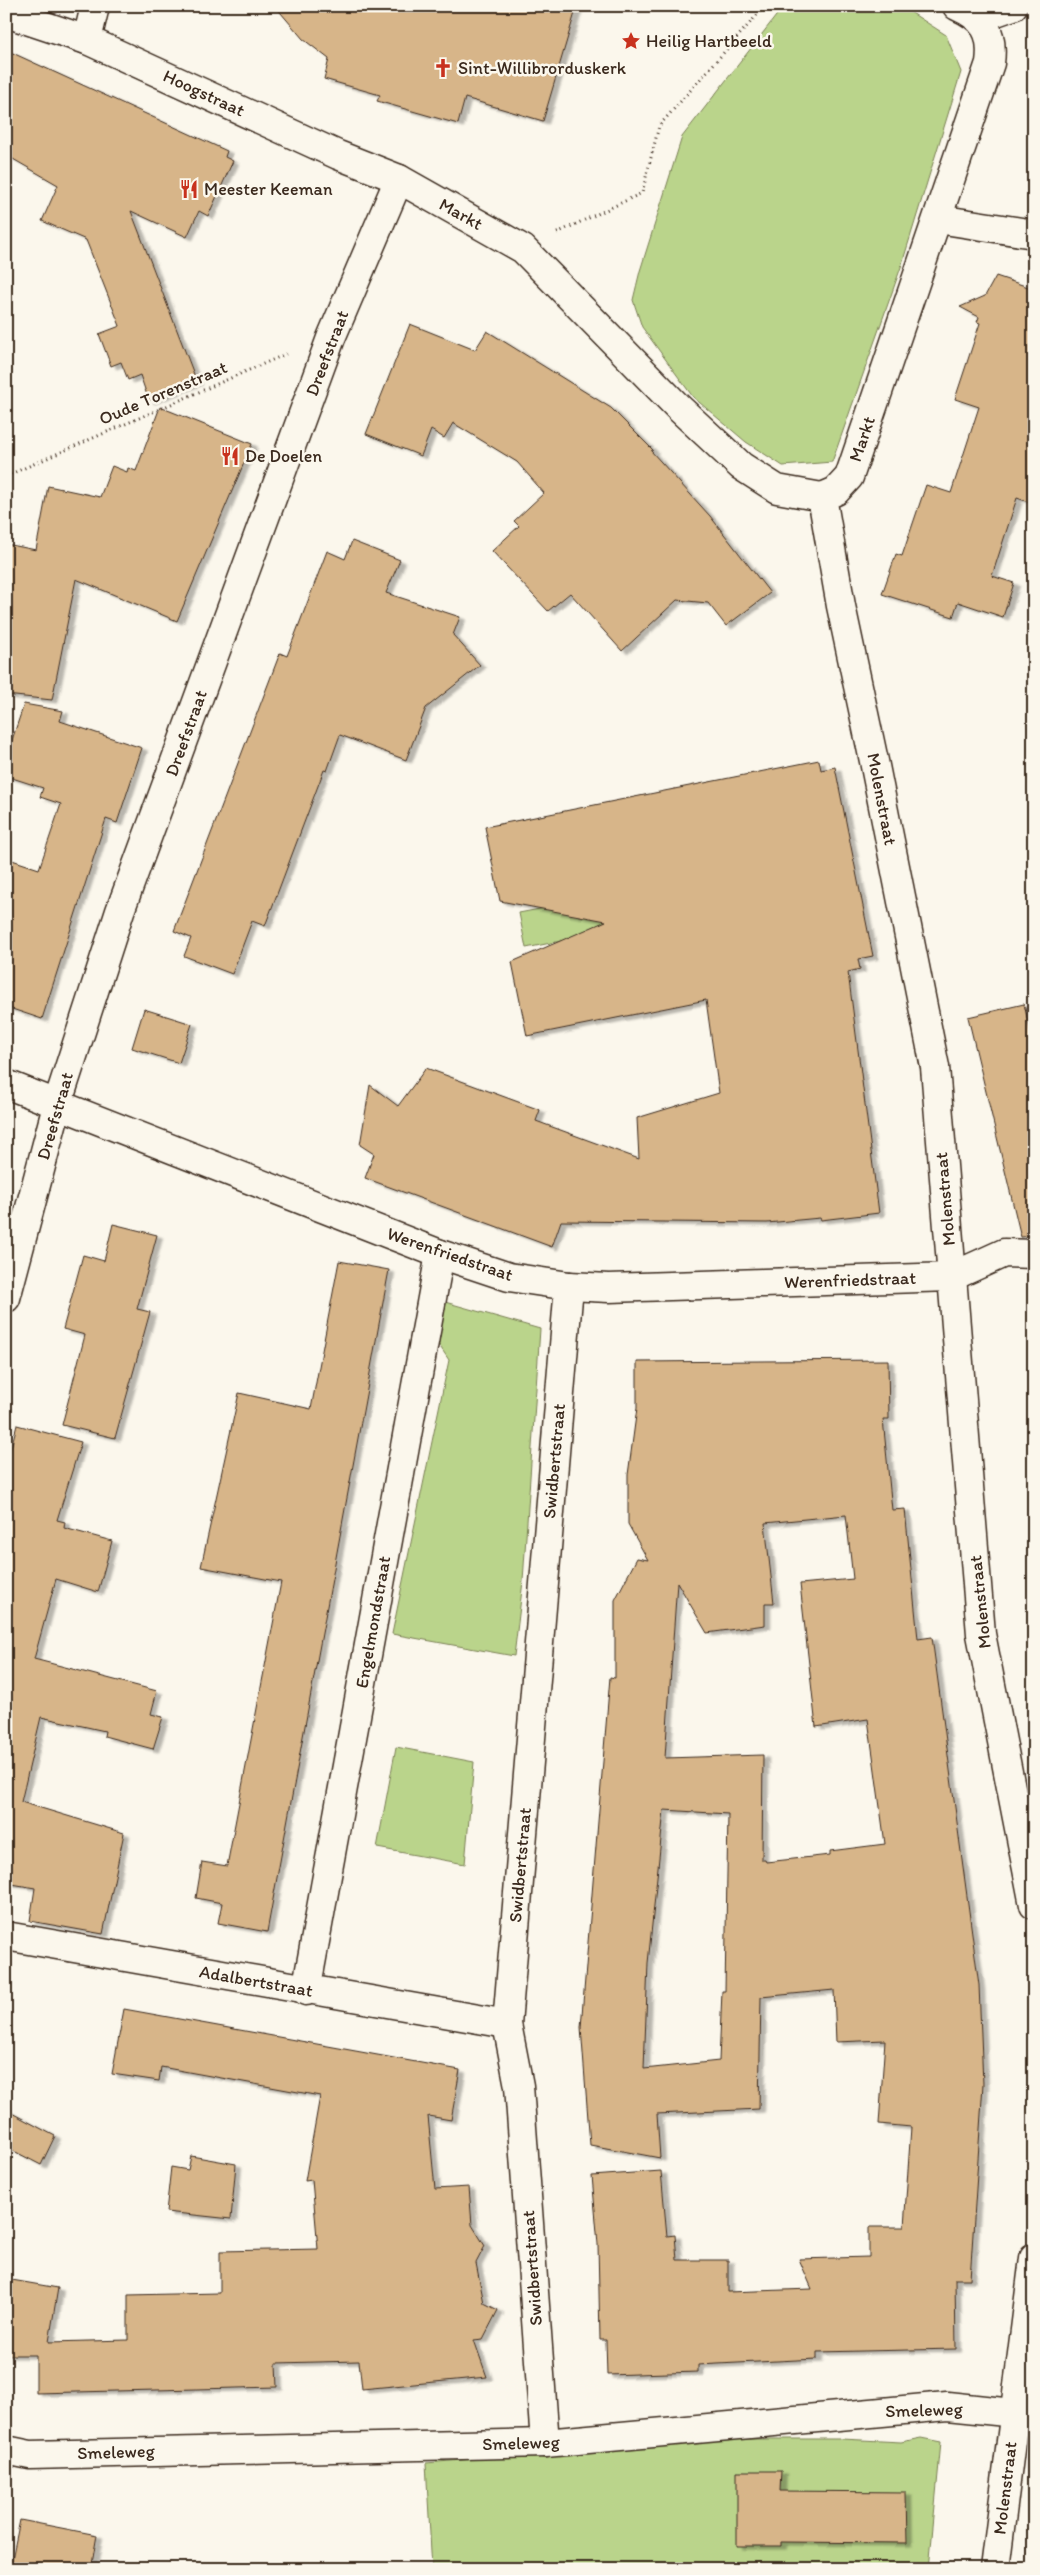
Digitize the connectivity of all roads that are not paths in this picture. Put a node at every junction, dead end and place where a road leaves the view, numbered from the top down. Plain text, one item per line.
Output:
1 (95, 6) edge
2 (1014, 6) edge
3 (6, 12) edge
4 (968, 12) edge
5 (87, 40) junction
6 (400, 179) junction
7 (938, 219) junction
8 (1034, 234) edge
9 (822, 497) junction
10 (6, 1084) edge
11 (58, 1102) junction
12 (440, 1254) junction
13 (1034, 1254) edge
14 (951, 1277) junction
15 (569, 1286) junction
16 (6, 1298) edge
17 (1034, 1905) edge
18 (6, 1936) edge
19 (306, 1990) junction
20 (507, 2024) junction
21 (1034, 2258) edge
22 (1024, 2414) edge
23 (545, 2443) junction
24 (6, 2450) edge
25 (995, 2569) edge

1 - 5 street
2 - 4 street
3 - 5 street, Hoogstraat
4 - 7 street, Markt
5 - 6 street, Hoogstraat
6 - 9 street, Markt
6 - 11 street, Dreefstraat
7 - 8 street
7 - 9 street, Markt
9 - 14 street, Molenstraat
10 - 11 street, Werenfriedstraat
11 - 12 street, Werenfriedstraat
11 - 16 street, Dreefstraat
12 - 15 street, Werenfriedstraat
12 - 19 street, Engelmondstraat
13 - 14 street
14 - 15 street, Werenfriedstraat
14 - 17 street, Molenstraat
15 - 20 street, Swidbertstraat
18 - 19 street, Adalbertstraat
19 - 20 street, Adalbertstraat
20 - 23 street, Swidbertstraat
21 - 22 street, Molenstraat
22 - 23 street, Smeleweg
22 - 25 street, Molenstraat
23 - 24 street, Smeleweg

